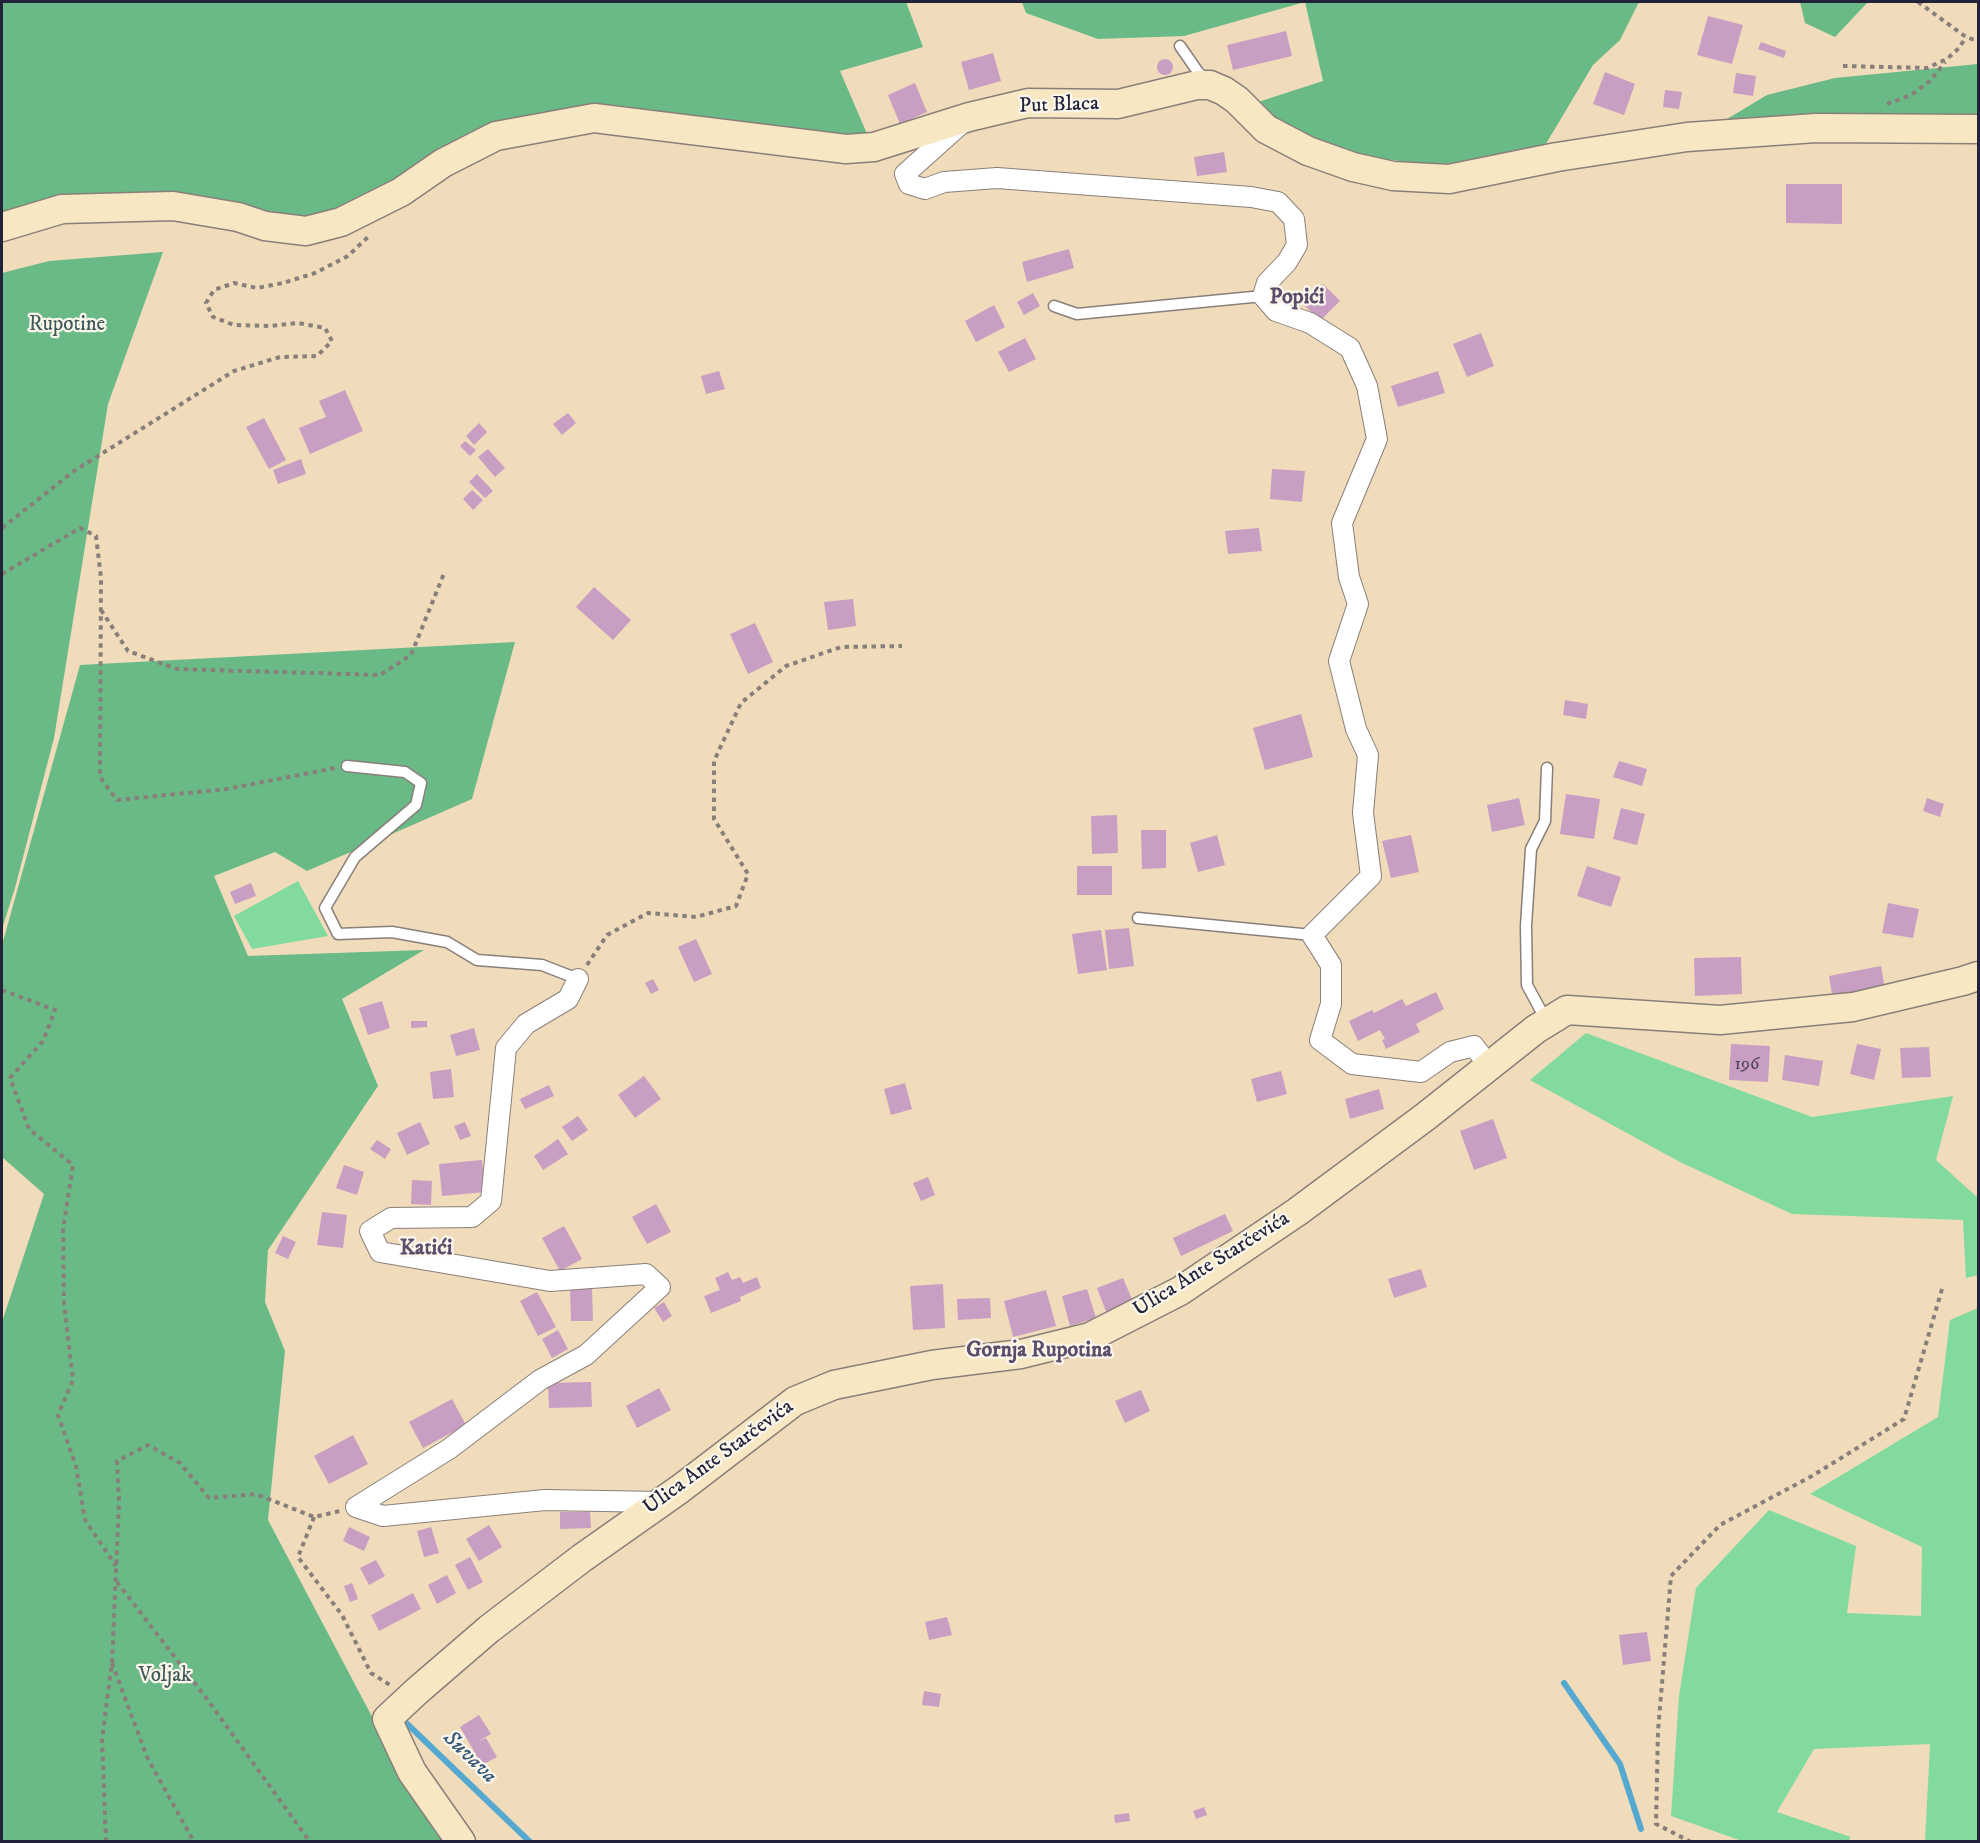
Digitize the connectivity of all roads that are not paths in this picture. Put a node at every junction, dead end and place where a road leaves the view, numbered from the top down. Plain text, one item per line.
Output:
1 (1180, 46) dead end
2 (1210, 85) junction
3 (969, 117) junction
4 (1978, 129) edge
5 (2, 227) edge
6 (1263, 296) junction
7 (1054, 306) dead end
8 (347, 766) road end
9 (1547, 768) dead end
10 (1138, 918) dead end
11 (1312, 935) junction
12 (1978, 976) edge
13 (578, 978) joint
14 (1547, 1022) junction
15 (1489, 1066) junction
16 (661, 1502) junction
17 (461, 1842) edge

1 - 2 lane
2 - 3 street, Put Blaca
2 - 4 street
3 - 5 street, Put Blaca
3 - 6 street
6 - 7 lane
6 - 11 street
8 - 13 lane
9 - 14 lane
10 - 11 lane
11 - 15 street
12 - 14 street, Ulica Ante Starčevića
13 - 16 street
14 - 15 street, Ulica Ante Starčevića
15 - 16 street, Ulica Ante Starčevića
16 - 17 street, Ulica Ante Starčevića

